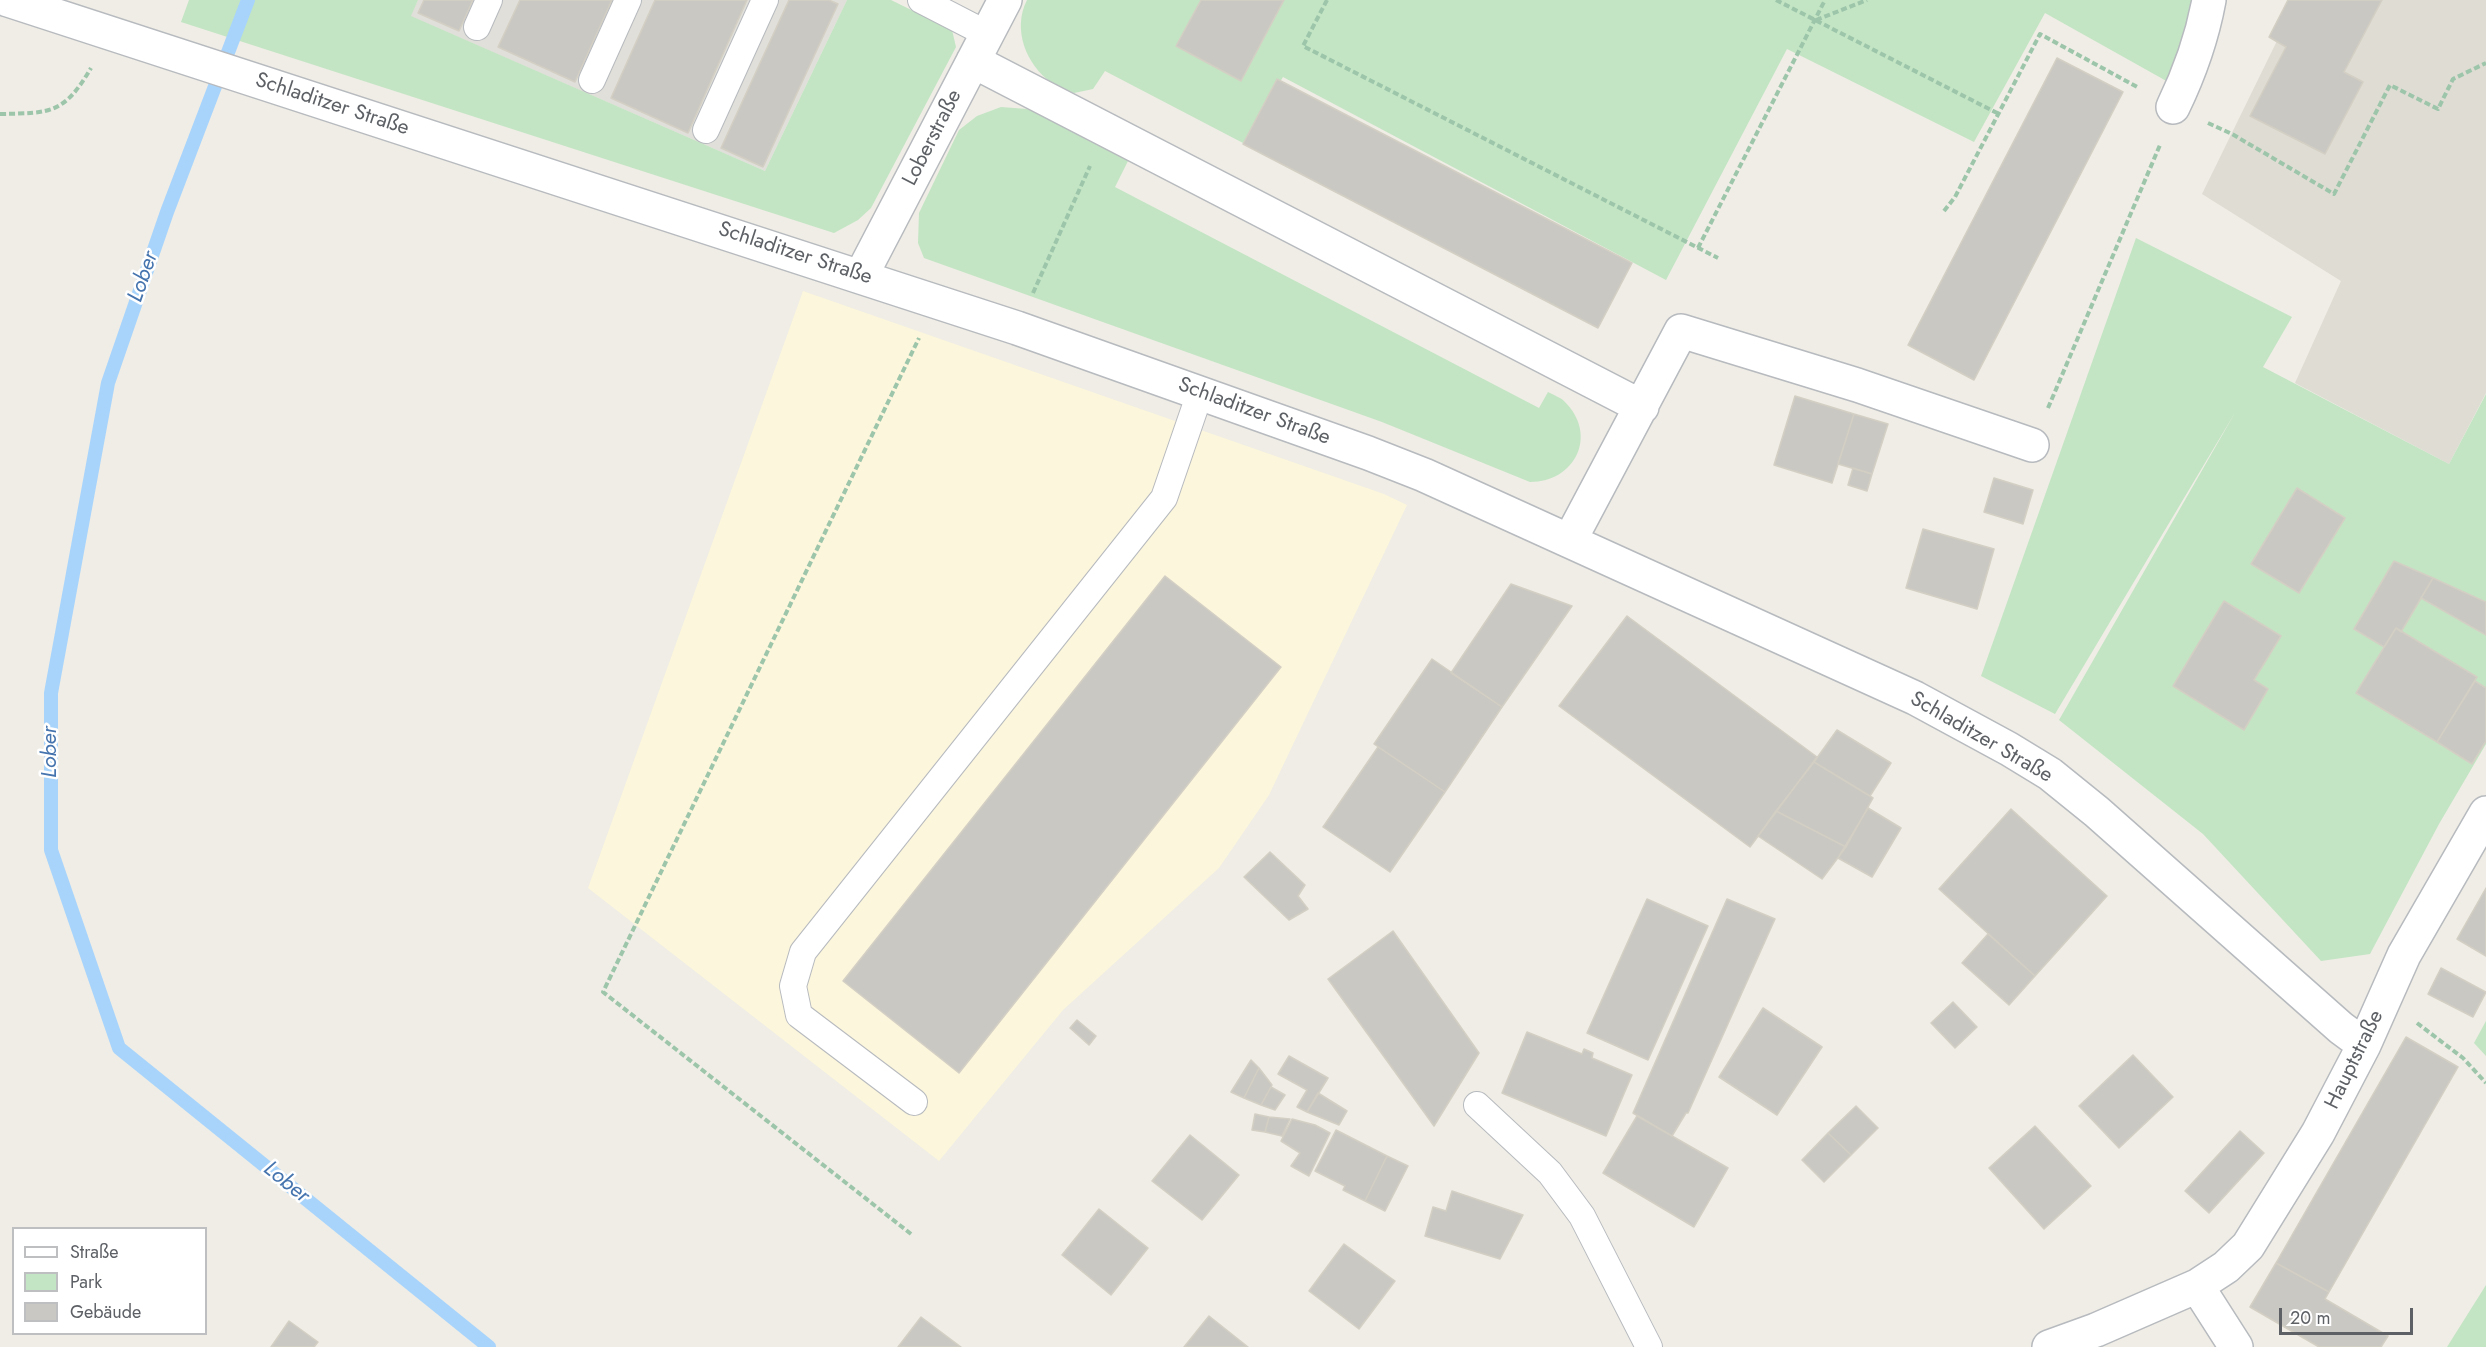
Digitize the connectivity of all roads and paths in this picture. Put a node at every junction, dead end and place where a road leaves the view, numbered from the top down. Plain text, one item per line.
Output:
1 (8, 0) edge
2 (489, 0) edge
3 (628, 0) edge
4 (765, 0) edge
5 (921, 0) edge
6 (1005, 0) edge
7 (1327, 0) edge
8 (1776, 0) edge
9 (1825, 0) edge
10 (1867, 0) edge
11 (2209, 0) edge
12 (1815, 20) junction
13 (477, 27) dead end
14 (101, 29) junction
15 (980, 47) junction
16 (2486, 63) edge
17 (592, 80) dead end
18 (2173, 107) junction
19 (0, 114) edge
20 (1999, 114) junction
21 (706, 130) dead end
22 (1106, 130) junction
23 (1944, 210) dead end
24 (1698, 248) junction
25 (1718, 258) dead end
26 (861, 276) junction
27 (937, 301) junction
28 (1017, 328) junction
29 (1200, 393) junction
30 (1642, 408) junction
31 (2032, 445) joint
32 (1570, 540) junction
33 (2486, 813) edge
34 (2382, 1004) junction
35 (2364, 1045) junction
36 (2486, 1083) edge
37 (914, 1102) dead end
38 (1477, 1105) dead end
39 (911, 1234) dead end
40 (2197, 1286) junction
41 (1649, 1347) edge
42 (2049, 1347) edge
43 (2236, 1347) edge

1 - 14 street, Schladitzer Straße
2 - 13 lane
3 - 17 lane
4 - 21 lane
5 - 15 lane
6 - 15 street, Loberstraße
7 - 24 path
8 - 12 path
9 - 12 path
10 - 12 path
11 - 18 street
12 - 20 path
12 - 24 path
14 - 19 path
14 - 26 street, Schladitzer Straße
15 - 22 street
15 - 26 street, Loberstraße
16 - 18 path
18 - 20 path
18 - 31 path
20 - 23 path
22 - 28 path
22 - 30 street
24 - 25 path
26 - 27 street, Schladitzer Straße
27 - 28 street, Schladitzer Straße
27 - 39 path
28 - 29 street, Schladitzer Straße
29 - 32 street, Schladitzer Straße
29 - 37 lane
30 - 31 street
30 - 32 street
32 - 35 street, Schladitzer Straße
33 - 34 street, Hauptstraße
34 - 35 street, Hauptstraße
34 - 36 path
35 - 40 street, Hauptstraße
38 - 41 lane
40 - 42 street, Hauptstraße
40 - 43 street

